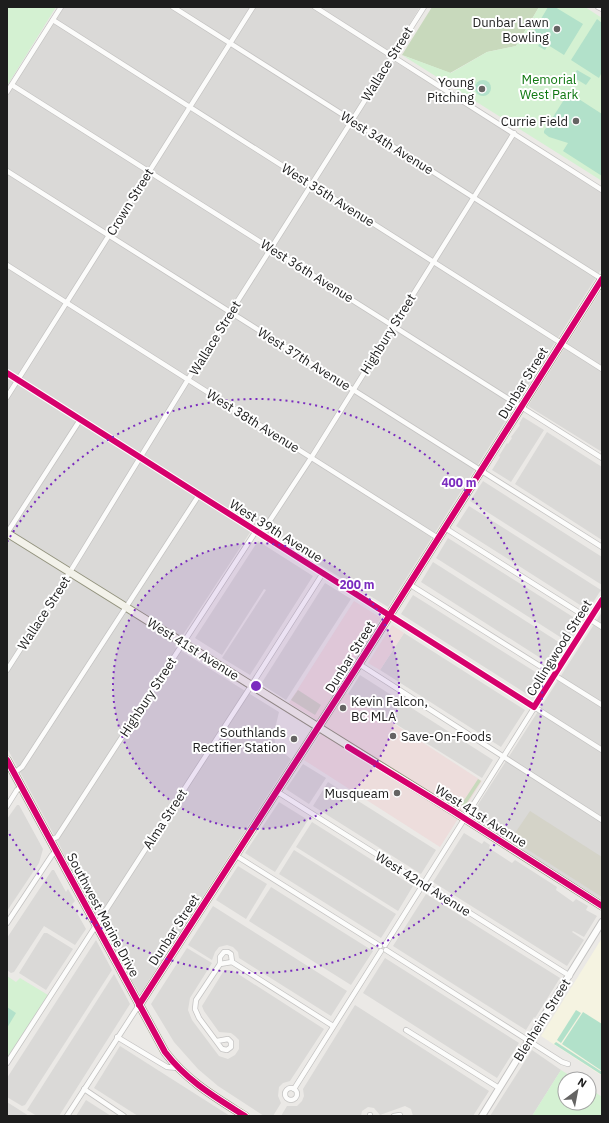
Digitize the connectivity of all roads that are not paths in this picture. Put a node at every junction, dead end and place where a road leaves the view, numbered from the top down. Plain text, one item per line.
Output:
1 (61, 7) edge
2 (172, 7) edge
3 (253, 7) edge
4 (315, 7) edge
5 (424, 7) edge
6 (598, 7) edge
7 (602, 9) edge
8 (53, 20) junction
9 (230, 43) junction
10 (392, 56) junction
11 (12, 84) junction
12 (7, 92) edge
13 (189, 108) junction
14 (352, 120) junction
15 (514, 133) junction
16 (7, 171) edge
17 (149, 171) junction
18 (312, 185) junction
19 (602, 190) edge
20 (474, 198) junction
21 (108, 235) junction
22 (271, 248) junction
23 (433, 262) junction
24 (7, 265) edge
25 (602, 279) edge
26 (66, 302) junction
27 (231, 313) junction
28 (393, 326) junction
29 (561, 343) junction
30 (602, 369) edge
31 (7, 374) edge
32 (18, 380) junction
33 (188, 380) junction
34 (352, 390) junction
35 (7, 397) edge
36 (521, 407) junction
37 (80, 420) junction
38 (140, 458) junction
39 (311, 458) junction
40 (602, 458) edge
41 (481, 471) junction
42 (199, 495) junction
43 (445, 528) junction
44 (259, 532) junction
45 (7, 533) edge
46 (438, 538) junction
47 (602, 547) edge
48 (70, 572) junction
49 (323, 573) junction
50 (409, 584) junction
51 (602, 600) edge
52 (126, 608) junction
53 (389, 615) junction
54 (590, 619) junction
55 (602, 627) edge
56 (183, 643) junction
57 (359, 664) junction
58 (7, 670) edge
59 (555, 675) junction
60 (251, 686) junction
61 (602, 706) edge
62 (534, 707) junction
63 (318, 727) junction
64 (602, 750) edge
65 (503, 757) junction
66 (7, 760) edge
67 (14, 773) junction
68 (21, 787) junction
69 (276, 791) junction
70 (7, 806) edge
71 (465, 819) junction
72 (602, 820) edge
73 (51, 840) junction
74 (56, 851) junction
75 (235, 855) junction
76 (424, 884) junction
77 (602, 906) edge
78 (602, 922) edge
79 (7, 923) edge
80 (96, 926) junction
81 (383, 948) junction
82 (232, 962) junction
83 (220, 964) junction
84 (570, 976) junction
85 (139, 1005) junction
86 (333, 1026) junction
87 (406, 1030) dead end
88 (118, 1037) junction
89 (217, 1041) dead end
90 (529, 1041) junction
91 (7, 1063) edge
92 (568, 1064) dead end
93 (178, 1068) junction
94 (294, 1088) dead end
95 (499, 1088) junction
96 (84, 1090) junction
97 (400, 1115) dead end
98 (67, 1116) edge
99 (124, 1116) edge
100 (245, 1116) edge
101 (394, 1116) edge
102 (482, 1116) edge

1 - 8 street
2 - 9 street, West 34th Avenue
3 - 9 street, Crown Street
4 - 10 street
5 - 10 street, Wallace Street
6 - 7 street
8 - 11 street
8 - 13 street, West 35th Avenue
9 - 13 street, Crown Street
9 - 14 street, West 34th Avenue
10 - 14 street, Wallace Street
10 - 15 street
11 - 12 street
11 - 17 street, West 36th Avenue
13 - 17 street, Crown Street
13 - 18 street, West 35th Avenue
14 - 18 street, Wallace Street
14 - 20 street, West 34th Avenue
15 - 19 street
15 - 20 street, Highbury Street
16 - 21 street, West 37th Avenue
17 - 21 street, Crown Street
17 - 22 street, West 36th Avenue
18 - 22 street, Wallace Street
18 - 23 street, West 35th Avenue
20 - 23 street, Highbury Street
20 - 25 street, West 34th Avenue
21 - 26 street, Crown Street
21 - 27 street, West 37th Avenue
22 - 27 street, Wallace Street
22 - 28 street, West 36th Avenue
23 - 28 street, Highbury Street
23 - 29 street, West 35th Avenue
24 - 26 street, West 38th Avenue
25 - 29 main road, Dunbar Street
26 - 32 street, Crown Street
26 - 33 street, West 38th Avenue
27 - 33 street, Wallace Street
27 - 34 street, West 37th Avenue
28 - 34 street, Highbury Street
28 - 36 street, West 36th Avenue
29 - 30 street, West 35th Avenue
29 - 36 main road, Dunbar Street
31 - 32 street, West 39th Avenue
32 - 35 street, Crown Street
32 - 37 street, West 39th Avenue
33 - 38 street, Wallace Street
33 - 39 street, West 38th Avenue
34 - 39 street, Highbury Street
34 - 41 street, West 37th Avenue
36 - 40 street, West 36th Avenue
36 - 41 main road, Dunbar Street
37 - 38 street, West 39th Avenue
37 - 45 street
38 - 42 street, West 39th Avenue
38 - 48 street, Wallace Street
39 - 44 street, Highbury Street
39 - 46 street, West 38th Avenue
41 - 43 main road, Dunbar Street
41 - 47 street, West 37th Avenue
42 - 44 street, West 39th Avenue
42 - 52 street
43 - 46 main road, Dunbar Street
43 - 54 street
44 - 49 street, West 39th Avenue
44 - 56 street, Highbury Street
45 - 48 main road, West 41st Avenue
46 - 50 main road, Dunbar Street
48 - 52 main road, West 41st Avenue
48 - 58 street, Wallace Street
49 - 53 street, West 39th Avenue
49 - 60 street, Alma Street
50 - 53 main road, Dunbar Street
50 - 59 street
51 - 54 street, Collingwood Street
52 - 56 main road, West 41st Avenue
52 - 67 street
53 - 57 main road, Dunbar Street
53 - 62 street, West 39th Avenue
54 - 55 street
54 - 59 street, Collingwood Street
56 - 60 main road, West 41st Avenue
56 - 73 street, Highbury Street
57 - 63 main road, Dunbar Street
57 - 65 street
59 - 61 street
59 - 62 street, Collingwood Street
60 - 63 main road, West 41st Avenue
60 - 80 street, Alma Street
62 - 64 street, West 39th Avenue
62 - 65 street, Collingwood Street
63 - 69 main road, Dunbar Street
63 - 71 main road, West 41st Avenue
65 - 71 street, Collingwood Street
65 - 72 street
66 - 67 main road, Southwest Marine Drive
67 - 68 main road, Southwest Marine Drive
68 - 70 street
68 - 73 main road, Southwest Marine Drive
69 - 75 main road, Dunbar Street
69 - 76 street, West 42nd Avenue
71 - 76 street, Collingwood Street
71 - 77 main road, West 41st Avenue
73 - 74 main road, Southwest Marine Drive
74 - 79 street
74 - 80 main road, Southwest Marine Drive
75 - 81 street
75 - 85 main road, Dunbar Street
76 - 81 street, Collingwood Street
76 - 84 street, West 42nd Avenue
78 - 84 street, Blenheim Street
80 - 85 main road, Southwest Marine Drive
80 - 91 street, Alma Street
81 - 86 street, Collingwood Street
81 - 90 street
82 - 83 street
82 - 83 street
82 - 86 street
83 - 89 street
84 - 90 street, Blenheim Street
85 - 88 street, Dunbar Street
85 - 93 main road, Southwest Marine Drive
86 - 94 street, Collingwood Street
87 - 95 street
88 - 93 street, Southwest Marine Drive
88 - 96 street, Dunbar Street
90 - 92 street
90 - 95 street, Blenheim Street
93 - 100 main road, Southwest Marine Drive
95 - 102 street, Blenheim Street
96 - 98 street, Dunbar Street
96 - 99 street
97 - 101 street

